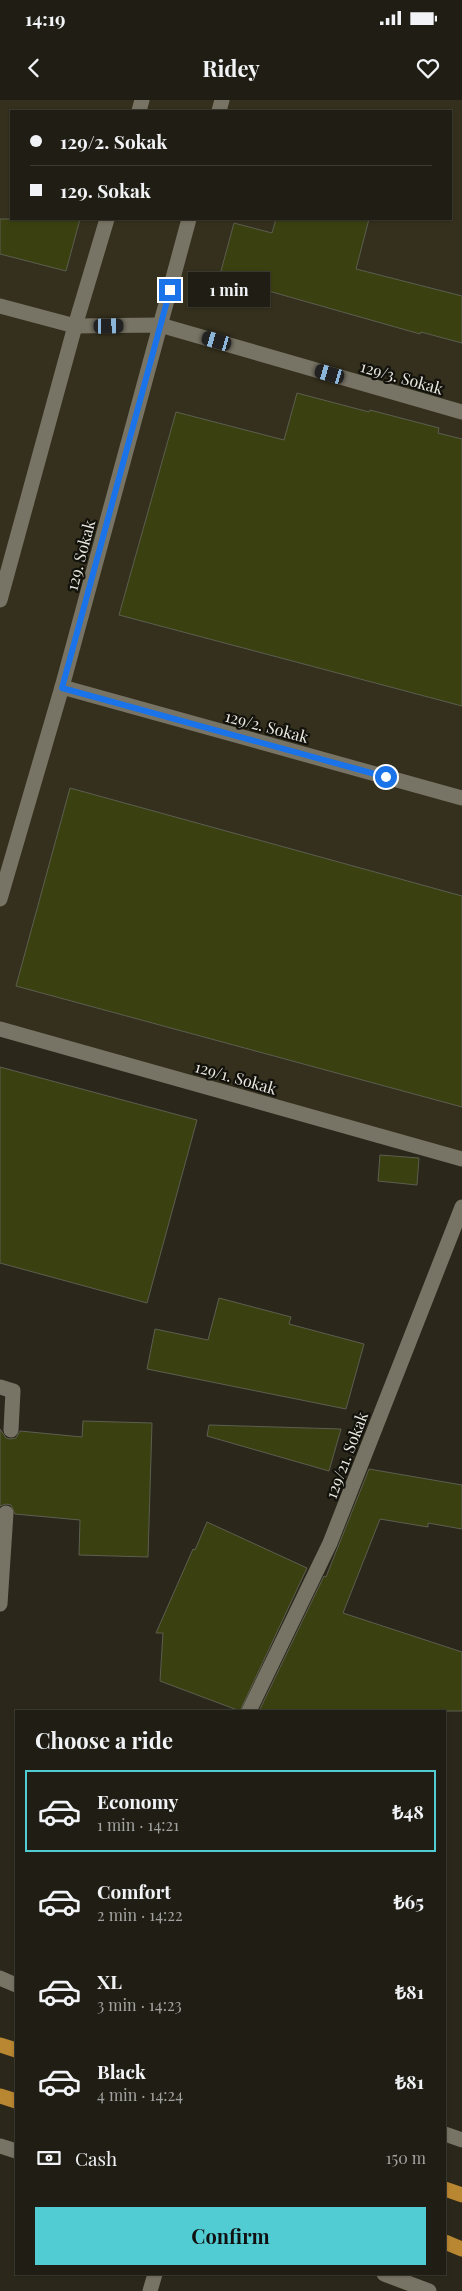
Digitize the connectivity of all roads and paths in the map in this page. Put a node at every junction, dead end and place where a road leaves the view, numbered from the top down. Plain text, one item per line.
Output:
1 (107, 220) edge
2 (189, 220) edge
3 (0, 306) edge
4 (160, 325) junction
5 (75, 326) junction
6 (462, 412) edge
7 (0, 600) edge
8 (62, 688) junction
9 (462, 798) edge
10 (0, 899) edge
11 (0, 1029) edge
12 (462, 1159) edge
13 (462, 1206) edge
14 (0, 1387) edge
15 (11, 1430) dead end
16 (4, 1521) edge
17 (0, 1604) edge
18 (249, 1710) edge
19 (0, 1978) edge
20 (15, 1985) edge
21 (0, 2045) edge
22 (15, 2050) edge
23 (0, 2096) edge
24 (15, 2101) edge
25 (446, 2134) edge
26 (462, 2140) edge
27 (0, 2146) edge
28 (15, 2151) edge
29 (446, 2189) edge
30 (462, 2195) edge
31 (446, 2242) edge
32 (462, 2249) edge
33 (155, 2275) edge
34 (387, 2275) edge
35 (150, 2291) edge
36 (429, 2291) edge

1 - 5 street
2 - 4 street, 129. Sokak
3 - 5 street
4 - 5 street, 129/3. Sokak
4 - 6 street, 129/3. Sokak
4 - 8 street, 129. Sokak
5 - 7 street
8 - 9 street, 129/2. Sokak
8 - 10 street, 129. Sokak
11 - 12 street, 129/1. Sokak
13 - 18 street, 129/21. Sokak
14 - 15 street
16 - 17 street
19 - 20 street
21 - 22 highway
23 - 24 highway
25 - 26 street
27 - 28 street
29 - 30 highway
31 - 32 highway
33 - 35 street
34 - 36 street

